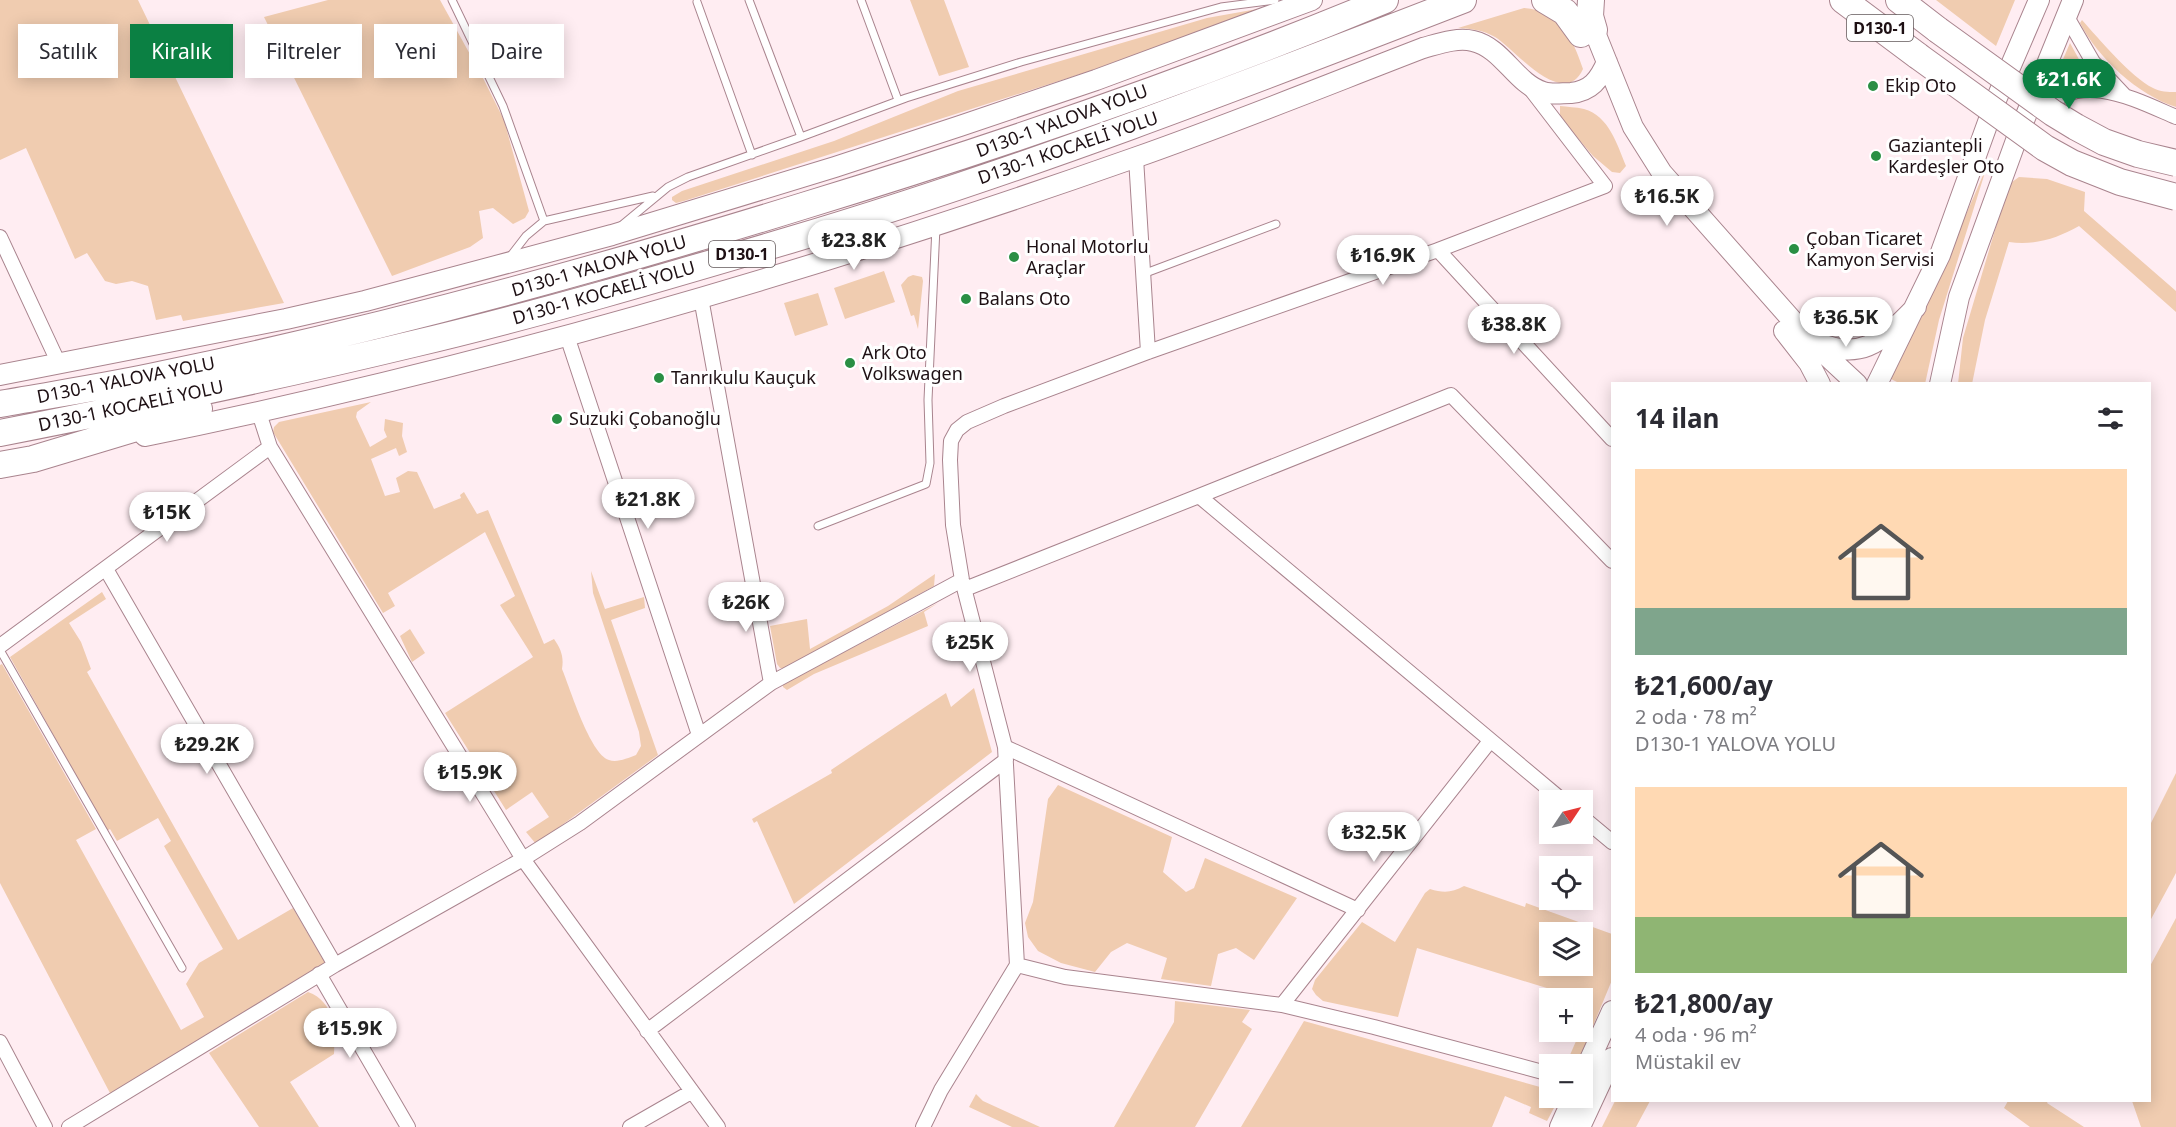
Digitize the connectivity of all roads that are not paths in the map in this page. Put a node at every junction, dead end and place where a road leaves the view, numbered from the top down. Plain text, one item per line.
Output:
1 (452, 0) edge
2 (749, 0) edge
3 (861, 0) edge
4 (1275, 0) edge
5 (1312, 0) edge
6 (1385, 0) edge
7 (1463, 0) edge
8 (1545, 0) edge
9 (1591, 0) edge
10 (1843, 0) edge
11 (1899, 0) edge
12 (1912, 0) edge
13 (2038, 0) edge
14 (696, 2) dead end
15 (2070, 9) edge
16 (1938, 30) junction
17 (1587, 32) junction
18 (1604, 70) junction
19 (1520, 76) junction
20 (2125, 96) junction
21 (898, 100) junction
22 (2176, 117) edge
23 (2018, 135) junction
24 (801, 137) junction
25 (752, 155) junction
26 (1136, 158) junction
27 (2176, 163) edge
28 (657, 196) junction
29 (2176, 197) edge
30 (544, 221) junction
31 (1276, 224) dead end
32 (936, 225) junction
33 (612, 235) junction
34 (0, 237) edge
35 (1438, 250) junction
36 (503, 265) junction
37 (1143, 274) junction
38 (701, 298) junction
39 (1916, 307) junction
40 (567, 336) junction
41 (1808, 338) junction
42 (413, 344) junction
43 (1148, 352) junction
44 (59, 364) junction
45 (0, 375) edge
46 (163, 375) junction
47 (1819, 382) edge
48 (1855, 382) edge
49 (1878, 382) edge
50 (1940, 382) edge
51 (0, 396) edge
52 (0, 404) edge
53 (259, 413) junction
54 (0, 433) edge
55 (1611, 438) edge
56 (270, 447) junction
57 (33, 459) junction
58 (0, 465) edge
59 (1199, 496) junction
60 (818, 526) dead end
61 (1611, 560) edge
62 (106, 569) junction
63 (964, 584) junction
64 (0, 648) edge
65 (771, 683) junction
66 (699, 735) junction
67 (1490, 741) junction
68 (1005, 754) junction
69 (1550, 790) edge
70 (1593, 826) edge
71 (1611, 841) edge
72 (523, 859) junction
73 (1358, 910) junction
74 (335, 965) junction
75 (1017, 965) junction
76 (182, 968) dead end
77 (319, 974) junction
78 (1282, 1005) junction
79 (1611, 1013) edge
80 (647, 1031) junction
81 (0, 1042) edge
82 (1592, 1054) edge
83 (1611, 1060) edge
84 (1539, 1071) edge
85 (691, 1092) junction
86 (1569, 1108) edge
87 (45, 1127) edge
88 (69, 1127) edge
89 (408, 1127) edge
90 (630, 1127) edge
91 (718, 1127) edge
92 (923, 1127) edge
93 (1560, 1127) edge
94 (1580, 1127) edge

1 - 30 lane
2 - 24 lane
3 - 21 lane
4 - 21 lane
5 - 33 street
6 - 46 highway, D130-1 YALOVA YOLU / D130-1
7 - 42 highway, D130-1 KOCAELİ YOLU / D130-1
8 - 17 highway
9 - 17 highway
10 - 29 highway, D130-1, bridge
11 - 16 highway, D130-1
12 - 16 street
13 - 39 street
14 - 25 lane
15 - 20 street
15 - 23 street
16 - 27 highway, D130-1, bridge
17 - 18 street
18 - 19 street
18 - 41 street
18 - 47 street
19 - 26 street
19 - 35 street
20 - 22 street
20 - 23 street
21 - 24 lane
23 - 50 street
24 - 25 lane
25 - 28 lane
26 - 32 street
26 - 37 street
28 - 30 lane
28 - 33 lane
30 - 36 lane
31 - 37 lane
32 - 38 street
32 - 60 lane
33 - 36 street
34 - 44 street
35 - 43 street
35 - 55 street
36 - 44 street
37 - 43 street
38 - 40 street
38 - 65 street
39 - 41 street
39 - 49 street
40 - 53 street
40 - 66 street
41 - 48 street
42 - 54 highway, D130-1 KOCAELİ YOLU / D130-1
42 - 57 highway
43 - 63 street
44 - 45 street
46 - 51 highway
46 - 52 highway, D130-1 YALOVA YOLU / D130-1
53 - 56 street
53 - 57 street
56 - 62 street
56 - 72 street
57 - 58 highway
59 - 61 street
59 - 63 street
59 - 67 street
62 - 64 street
62 - 74 street
63 - 65 street
63 - 68 street
64 - 76 lane
65 - 66 street
66 - 72 street
67 - 69 street
67 - 73 street
68 - 73 street
68 - 75 street
68 - 80 street
70 - 71 street
72 - 74 street
72 - 80 street
73 - 78 street
74 - 77 street
75 - 78 street
75 - 92 street
77 - 88 street
77 - 89 street
78 - 84 street
79 - 82 street
80 - 85 street
81 - 87 street
83 - 94 street
85 - 90 street
85 - 91 street
86 - 93 street

